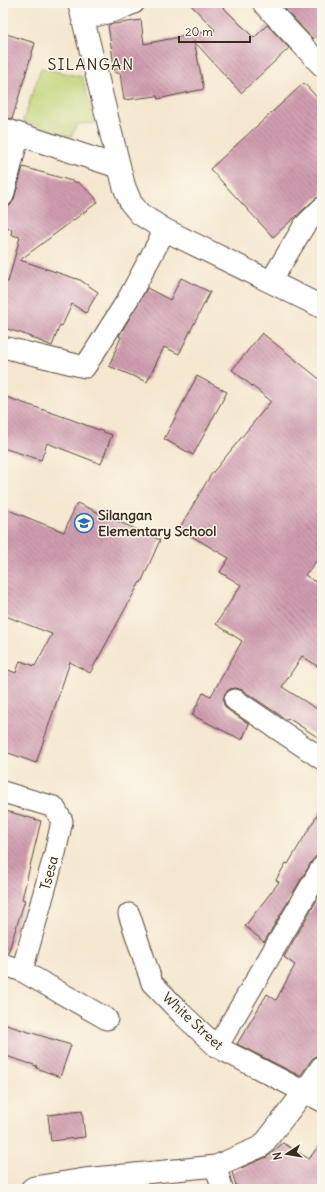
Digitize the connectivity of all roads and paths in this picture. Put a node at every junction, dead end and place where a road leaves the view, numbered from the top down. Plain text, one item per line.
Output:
1 (134, 3) edge
2 (263, 3) edge
3 (82, 11) edge
4 (322, 66) edge
5 (11, 132) edge
6 (119, 167) junction
7 (3, 196) edge
8 (322, 208) edge
9 (165, 230) junction
10 (271, 281) junction
11 (322, 307) edge
12 (3, 347) edge
13 (235, 700) dead end
14 (322, 759) edge
15 (3, 792) edge
16 (322, 866) edge
17 (129, 914) dead end
18 (12, 968) edge
19 (107, 1019) dead end
20 (217, 1047) junction
21 (322, 1066) edge
22 (313, 1097) edge
23 (216, 1166) junction
24 (31, 1189) edge
25 (222, 1189) edge

1 - 3 street
2 - 4 street
3 - 6 street
5 - 6 street
5 - 7 street
6 - 9 street
8 - 10 street
9 - 10 street
9 - 12 street
10 - 11 street
13 - 14 street
15 - 18 street, Tsesa
16 - 20 street
17 - 20 street, White Street
18 - 19 street
20 - 22 street, White Street
21 - 22 street
22 - 23 street
23 - 24 street
23 - 25 street

